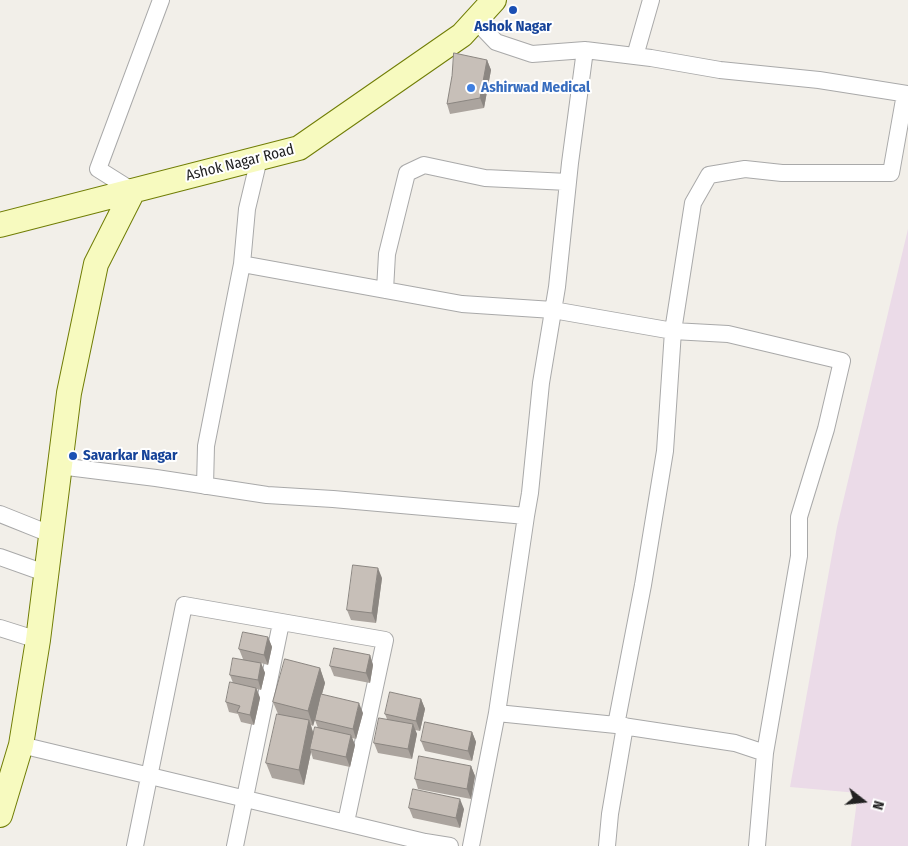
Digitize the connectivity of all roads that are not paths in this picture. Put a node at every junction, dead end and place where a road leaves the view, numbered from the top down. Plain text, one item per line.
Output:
1 (161, 0) edge
2 (494, 0) edge
3 (651, 0) edge
4 (476, 21) junction
5 (585, 50) junction
6 (635, 56) junction
7 (906, 94) edge
8 (259, 159) junction
9 (568, 182) junction
10 (133, 190) junction
11 (0, 225) edge
12 (242, 264) junction
13 (385, 290) junction
14 (553, 310) junction
15 (673, 331) junction
16 (59, 466) junction
17 (205, 486) junction
18 (0, 514) edge
19 (526, 516) junction
20 (50, 534) junction
21 (0, 557) edge
22 (46, 573) junction
23 (281, 623) junction
24 (0, 628) edge
25 (38, 640) junction
26 (497, 713) junction
27 (620, 726) junction
28 (21, 745) junction
29 (765, 753) junction
30 (150, 776) junction
31 (245, 798) junction
32 (0, 814) edge
33 (346, 822) junction
34 (134, 846) edge
35 (235, 846) edge
36 (450, 846) edge
37 (472, 846) edge
38 (607, 846) edge
39 (757, 846) edge

1 - 10 street
2 - 4 street, Ashok Nagar Road
3 - 6 street
4 - 5 street
4 - 8 street, Ashok Nagar Road
5 - 6 street
5 - 9 street
6 - 7 street
7 - 15 street
8 - 10 street, Ashok Nagar Road
8 - 12 street
9 - 13 street
9 - 14 street
10 - 11 street, Ashok Nagar Road
10 - 16 street
12 - 13 street
12 - 17 street
13 - 14 street
14 - 15 street
14 - 19 street
15 - 27 street
15 - 29 street
16 - 17 street
16 - 20 street
17 - 19 street
18 - 20 street
19 - 26 street
20 - 22 street
21 - 22 street
22 - 25 street
23 - 30 street
23 - 31 street
23 - 33 street
24 - 25 street
25 - 28 street
26 - 27 street
26 - 37 street
27 - 29 street
27 - 38 street
28 - 30 street
28 - 32 street
29 - 39 street
30 - 31 street
30 - 34 street
31 - 33 street
31 - 35 street
33 - 36 street

